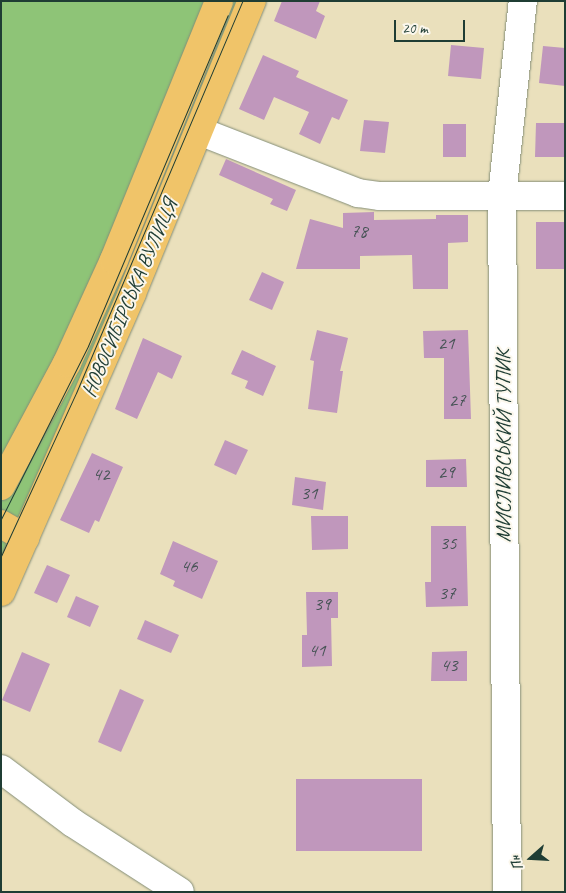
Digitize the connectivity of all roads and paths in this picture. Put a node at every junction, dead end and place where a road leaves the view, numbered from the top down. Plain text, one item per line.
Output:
1 (219, 1) edge
2 (252, 1) edge
3 (523, 1) edge
4 (199, 131) junction
5 (502, 196) junction
6 (565, 196) edge
7 (1, 486) edge
8 (1, 524) edge
9 (25, 538) junction
10 (1, 592) edge
11 (1, 769) edge
12 (180, 892) edge
13 (507, 892) edge

1 - 7 main road, НОВОСИБІРСЬКА ВУЛИЦЯ
2 - 4 main road, НОВОСИБІРСЬКА ВУЛИЦЯ
3 - 5 street, МИСЛИВСЬКИЙ ТУПИК
4 - 5 street
4 - 9 main road, НОВОСИБІРСЬКА ВУЛИЦЯ
5 - 6 street
5 - 13 street, МИСЛИВСЬКИЙ ТУПИК
8 - 9 main road
9 - 10 main road, НОВОСИБІРСЬКА ВУЛИЦЯ
11 - 12 street

